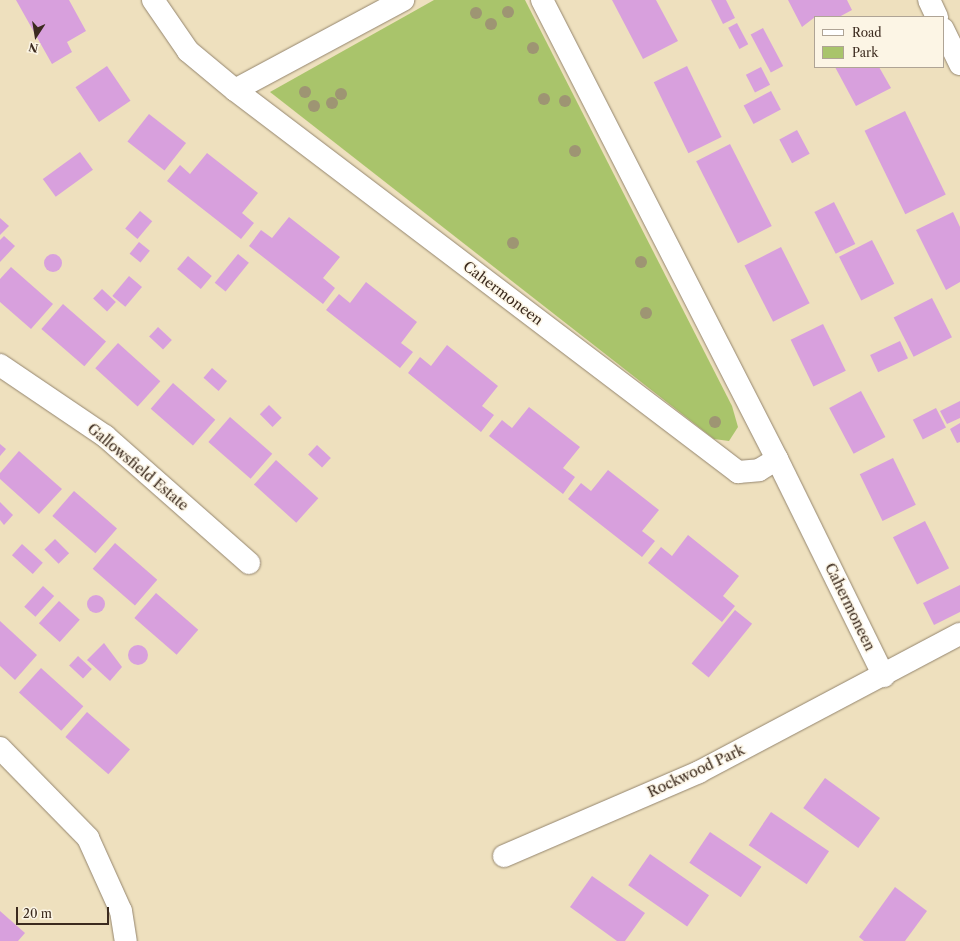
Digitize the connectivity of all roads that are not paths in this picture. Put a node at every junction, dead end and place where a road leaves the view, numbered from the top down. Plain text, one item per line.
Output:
1 (153, 0) edge
2 (403, 0) edge
3 (542, 0) edge
4 (929, 0) edge
5 (937, 16) edge
6 (944, 31) edge
7 (960, 64) edge
8 (235, 90) junction
9 (0, 365) edge
10 (777, 459) junction
11 (249, 563) dead end
12 (960, 634) edge
13 (884, 676) junction
14 (0, 748) edge
15 (504, 856) dead end
16 (126, 941) edge

1 - 8 street, Cahermoneen
2 - 8 street
3 - 10 street, Cahermoneen
4 - 5 street
6 - 7 street
8 - 10 street, Cahermoneen
9 - 11 street, Gallowsfield Estate
10 - 13 street, Cahermoneen
12 - 13 street
13 - 15 street, Rockwood Park
14 - 16 street

